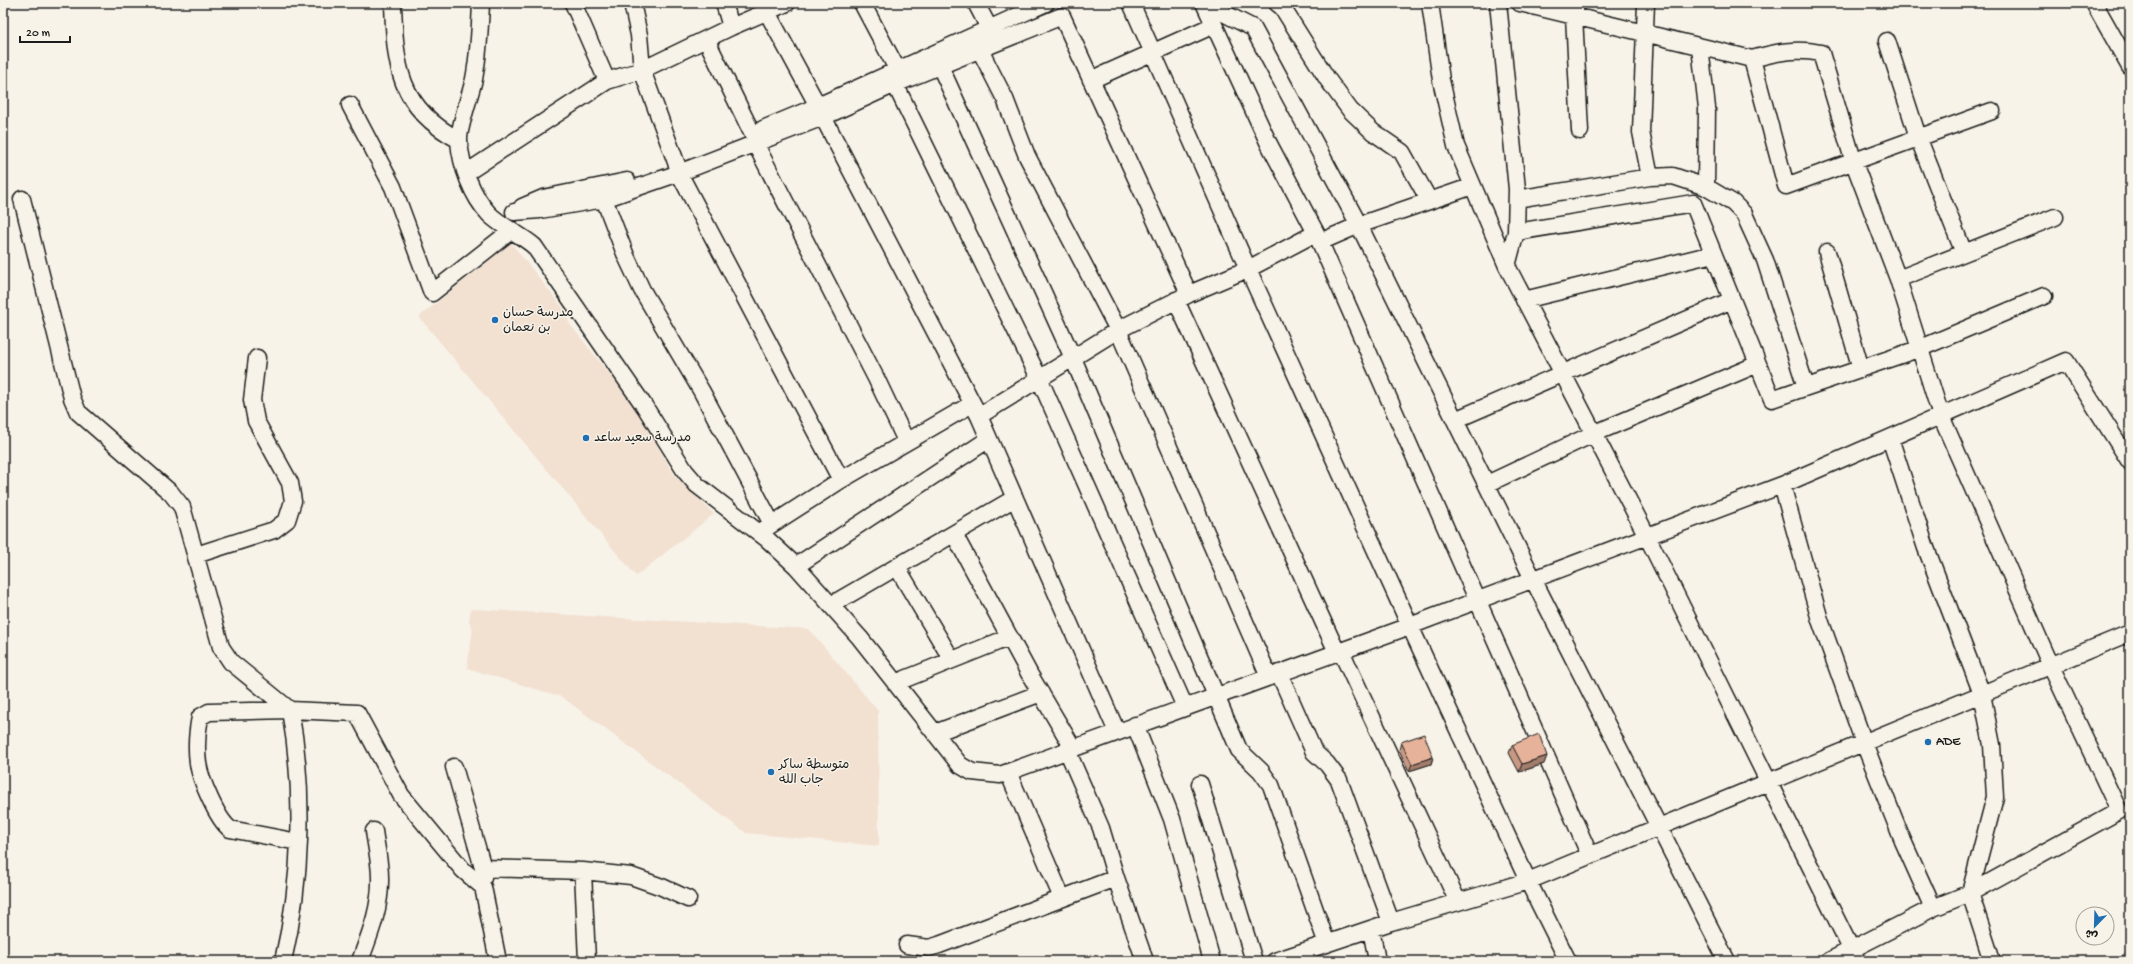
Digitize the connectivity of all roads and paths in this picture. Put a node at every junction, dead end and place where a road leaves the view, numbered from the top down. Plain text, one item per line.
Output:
1 (393, 3) edge
2 (480, 3) edge
3 (573, 3) edge
4 (632, 3) edge
5 (724, 3) edge
6 (787, 3) edge
7 (862, 3) edge
8 (976, 3) edge
9 (1046, 3) edge
10 (1130, 3) edge
11 (1204, 3) edge
12 (1278, 3) edge
13 (1430, 3) edge
14 (1498, 3) edge
15 (1520, 3) edge
16 (1646, 3) edge
17 (2094, 3) edge
18 (1575, 10) edge
19 (767, 12) junction
20 (1214, 25) junction
21 (731, 27) junction
22 (989, 28) junction
23 (1643, 33) junction
24 (706, 39) junction
25 (1887, 41) dead end
26 (1700, 47) junction
27 (980, 50) junction
28 (1152, 51) junction
29 (1752, 59) junction
30 (940, 66) junction
31 (2130, 67) edge
32 (642, 70) junction
33 (896, 77) junction
34 (1091, 80) junction
35 (607, 81) junction
36 (350, 105) dead end
37 (821, 111) junction
38 (1992, 111) dead end
39 (1580, 131) dead end
40 (1918, 137) junction
41 (753, 138) junction
42 (459, 140) junction
43 (1854, 163) junction
44 (678, 169) junction
45 (466, 173) junction
46 (1650, 177) junction
47 (1473, 186) junction
48 (1706, 187) junction
49 (22, 199) dead end
50 (604, 199) junction
51 (1517, 199) junction
52 (1429, 200) junction
53 (514, 212) junction
54 (2055, 217) dead end
55 (498, 220) junction
56 (1359, 225) junction
57 (512, 230) junction
58 (1516, 232) junction
59 (1318, 238) junction
60 (1827, 252) dead end
61 (1964, 253) junction
62 (1713, 254) junction
63 (1507, 266) junction
64 (1248, 268) junction
65 (1898, 279) junction
66 (2044, 296) dead end
67 (1183, 297) junction
68 (1524, 300) junction
69 (1732, 300) junction
70 (1118, 330) junction
71 (1921, 348) junction
72 (257, 358) dead end
73 (1073, 358) junction
74 (1758, 364) junction
75 (1861, 369) junction
76 (1562, 374) junction
77 (1040, 380) junction
78 (1806, 387) junction
79 (976, 410) junction
80 (1941, 416) junction
81 (1455, 420) junction
82 (1593, 434) junction
83 (1890, 438) junction
84 (989, 439) junction
85 (906, 441) junction
86 (2130, 462) edge
87 (841, 480) junction
88 (1487, 484) junction
89 (1782, 484) junction
90 (1015, 498) junction
91 (772, 524) junction
92 (758, 533) junction
93 (954, 534) junction
94 (1647, 536) junction
95 (196, 555) junction
96 (796, 566) junction
97 (897, 567) junction
98 (1533, 579) junction
99 (1477, 600) junction
100 (831, 606) junction
101 (1410, 626) junction
102 (2130, 633) edge
103 (1010, 637) junction
104 (1339, 651) junction
105 (952, 660) junction
106 (2051, 666) junction
107 (1274, 675) junction
108 (895, 683) junction
109 (1041, 692) junction
110 (1982, 694) junction
111 (1217, 696) junction
112 (1185, 707) junction
113 (290, 710) junction
114 (1135, 726) junction
115 (1117, 732) junction
116 (935, 733) junction
117 (1864, 743) junction
118 (1070, 749) junction
119 (454, 767) dead end
120 (1008, 772) junction
121 (1200, 784) dead end
122 (1768, 784) junction
123 (1660, 828) junction
124 (374, 831) dead end
125 (298, 842) junction
126 (1590, 856) junction
127 (483, 868) junction
128 (583, 871) junction
129 (1116, 878) junction
130 (1528, 881) junction
131 (482, 887) junction
132 (1970, 893) junction
133 (1062, 898) junction
134 (688, 899) dead end
135 (1458, 902) junction
136 (1933, 908) junction
137 (1391, 922) junction
138 (1370, 929) junction
139 (1327, 944) junction
140 (907, 945) dead end
141 (1854, 956) edge
142 (283, 961) edge
143 (360, 961) edge
144 (498, 961) edge
145 (588, 961) edge
146 (1145, 961) edge
147 (1212, 961) edge
148 (1254, 961) edge
149 (1275, 961) edge
150 (1377, 961) edge
151 (1568, 961) edge
152 (1727, 961) edge
153 (1829, 961) edge
154 (1992, 961) edge

1 - 42 street
2 - 42 street
3 - 35 street
4 - 32 street
5 - 21 street
6 - 19 street
7 - 33 street
8 - 22 street
9 - 22 street
10 - 28 street
11 - 20 street
11 - 56 street
12 - 52 street
13 - 47 street
14 - 51 street
15 - 18 street
16 - 23 street
17 - 31 street
18 - 23 street
18 - 39 street
19 - 21 street
19 - 37 street
20 - 28 street
20 - 59 street
21 - 24 street
22 - 33 street
23 - 26 street
23 - 46 street
24 - 32 street
24 - 41 street
25 - 40 street
26 - 29 street
26 - 48 street
27 - 30 street
27 - 34 street
27 - 70 street
28 - 34 street
28 - 64 street
29 - 43 street
29 - 43 street
30 - 33 street
30 - 73 street
32 - 35 street
32 - 44 street
33 - 37 street
33 - 77 street
34 - 67 street
35 - 45 street
36 - 57 street
37 - 41 street
37 - 79 street
38 - 40 street
40 - 43 street
40 - 61 street
41 - 44 street
41 - 85 street
42 - 45 street
43 - 65 street
44 - 50 street
44 - 53 street
44 - 87 street
45 - 55 street
46 - 48 street
46 - 51 street
47 - 52 street
47 - 63 street
48 - 78 street
49 - 95 street
50 - 53 street
50 - 91 street
51 - 58 street
52 - 56 street
53 - 55 street
54 - 61 street
55 - 57 street
56 - 59 street
56 - 81 street
57 - 92 street
58 - 62 street
58 - 63 street
59 - 64 street
59 - 99 street
60 - 75 street
61 - 65 street
62 - 68 street
62 - 69 street
63 - 68 street
64 - 67 street
64 - 101 street
65 - 71 street
66 - 71 street
67 - 70 street
67 - 104 street
68 - 76 street
69 - 74 street
69 - 76 street
70 - 73 street
70 - 107 street
71 - 75 street
71 - 80 street
72 - 95 street
73 - 77 street
73 - 111 street
74 - 78 street
74 - 82 street
75 - 78 street
76 - 81 street
76 - 82 street
77 - 79 street
77 - 112 street
79 - 84 street
79 - 85 street
80 - 83 street
80 - 86 street
80 - 106 street
81 - 88 street
82 - 88 street
82 - 94 street
83 - 89 street
83 - 110 street
84 - 90 street
84 - 96 street
85 - 87 street
87 - 91 street
88 - 98 street
89 - 94 street
89 - 117 street
90 - 93 street
90 - 115 street
91 - 92 street
92 - 96 street
93 - 97 street
93 - 103 street
94 - 98 street
94 - 122 street
95 - 113 street
96 - 100 street
97 - 100 street
97 - 105 street
98 - 99 street
98 - 123 street
99 - 101 street
99 - 126 street
100 - 108 street
101 - 104 street
101 - 130 street
102 - 106 street
103 - 105 street
103 - 109 street
104 - 107 street
104 - 135 street
105 - 108 street
106 - 110 street
106 - 132 street
107 - 111 street
107 - 137 street
108 - 116 street
109 - 116 street
109 - 118 street
110 - 117 street
110 - 132 street
111 - 112 street
111 - 139 street
112 - 114 street
113 - 125 street
113 - 125 street
113 - 131 street
114 - 115 street
114 - 147 street
115 - 118 street
116 - 120 street
117 - 122 street
117 - 136 street
118 - 120 street
118 - 129 street
119 - 127 street
120 - 133 street
121 - 148 street
122 - 123 street
122 - 141 street
123 - 126 street
123 - 152 street
124 - 143 street
125 - 142 street
126 - 130 street
127 - 128 street
127 - 131 street
128 - 134 street
128 - 145 street
129 - 133 street
129 - 146 street
130 - 135 street
130 - 151 street
131 - 144 street
132 - 136 street
132 - 154 street
133 - 140 street
135 - 137 street
136 - 141 street
137 - 138 street
138 - 139 street
138 - 150 street
139 - 149 street
141 - 153 street

